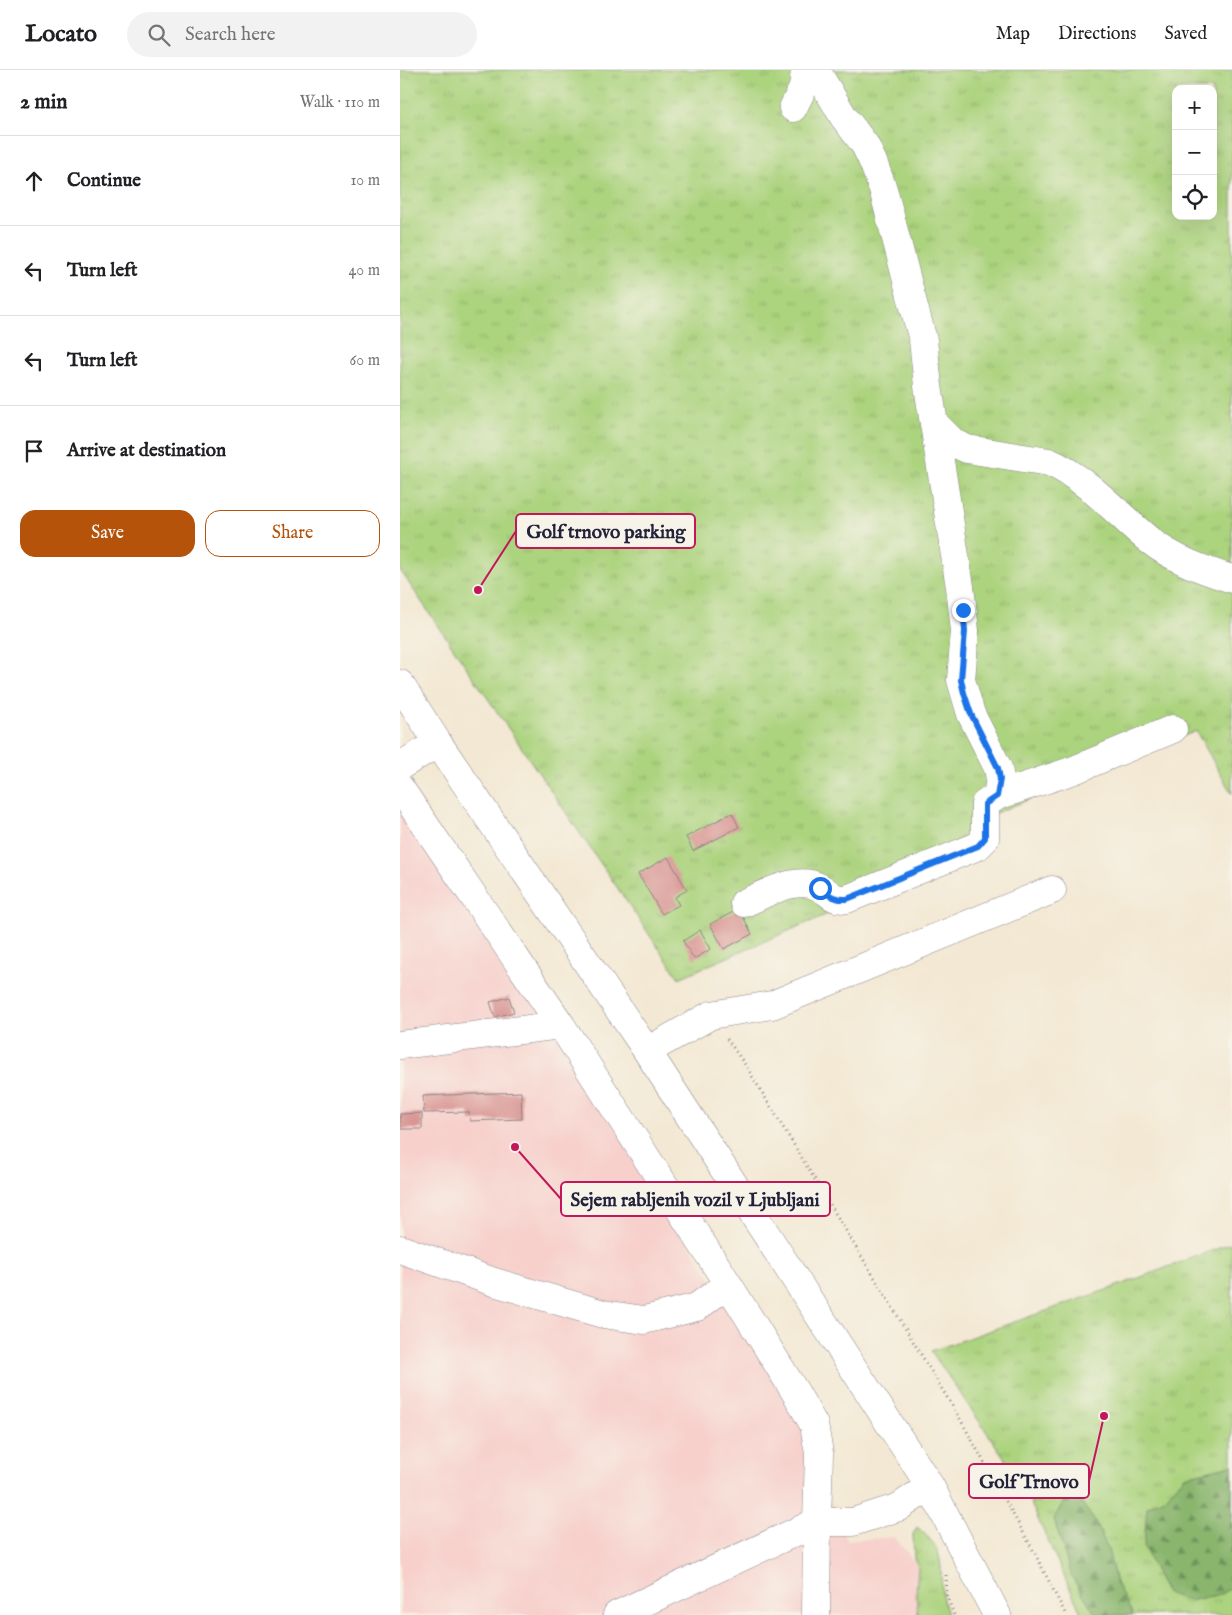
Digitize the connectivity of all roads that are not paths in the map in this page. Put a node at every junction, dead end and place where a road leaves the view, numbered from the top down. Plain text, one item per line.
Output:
1 (805, 70) edge
2 (816, 70) edge
3 (793, 108) dead end
4 (934, 423) junction
5 (1232, 579) edge
6 (400, 684) edge
7 (1173, 729) dead end
8 (438, 743) junction
9 (400, 766) edge
10 (400, 788) edge
11 (997, 796) junction
12 (1052, 890) dead end
13 (744, 903) dead end
14 (561, 1025) junction
15 (400, 1045) edge
16 (647, 1051) junction
17 (400, 1249) edge
18 (728, 1284) junction
19 (930, 1486) junction
20 (817, 1522) junction
21 (617, 1615) edge
22 (816, 1615) edge
23 (997, 1615) edge

1 - 3 lane
2 - 4 lane
4 - 5 lane
4 - 11 lane
6 - 8 lane
7 - 11 lane
8 - 9 lane
8 - 16 lane
10 - 14 lane
11 - 13 lane
12 - 16 lane
14 - 15 lane
14 - 18 lane
16 - 19 lane
17 - 18 lane
18 - 20 lane
19 - 20 lane
19 - 23 lane
20 - 21 lane
20 - 22 lane

